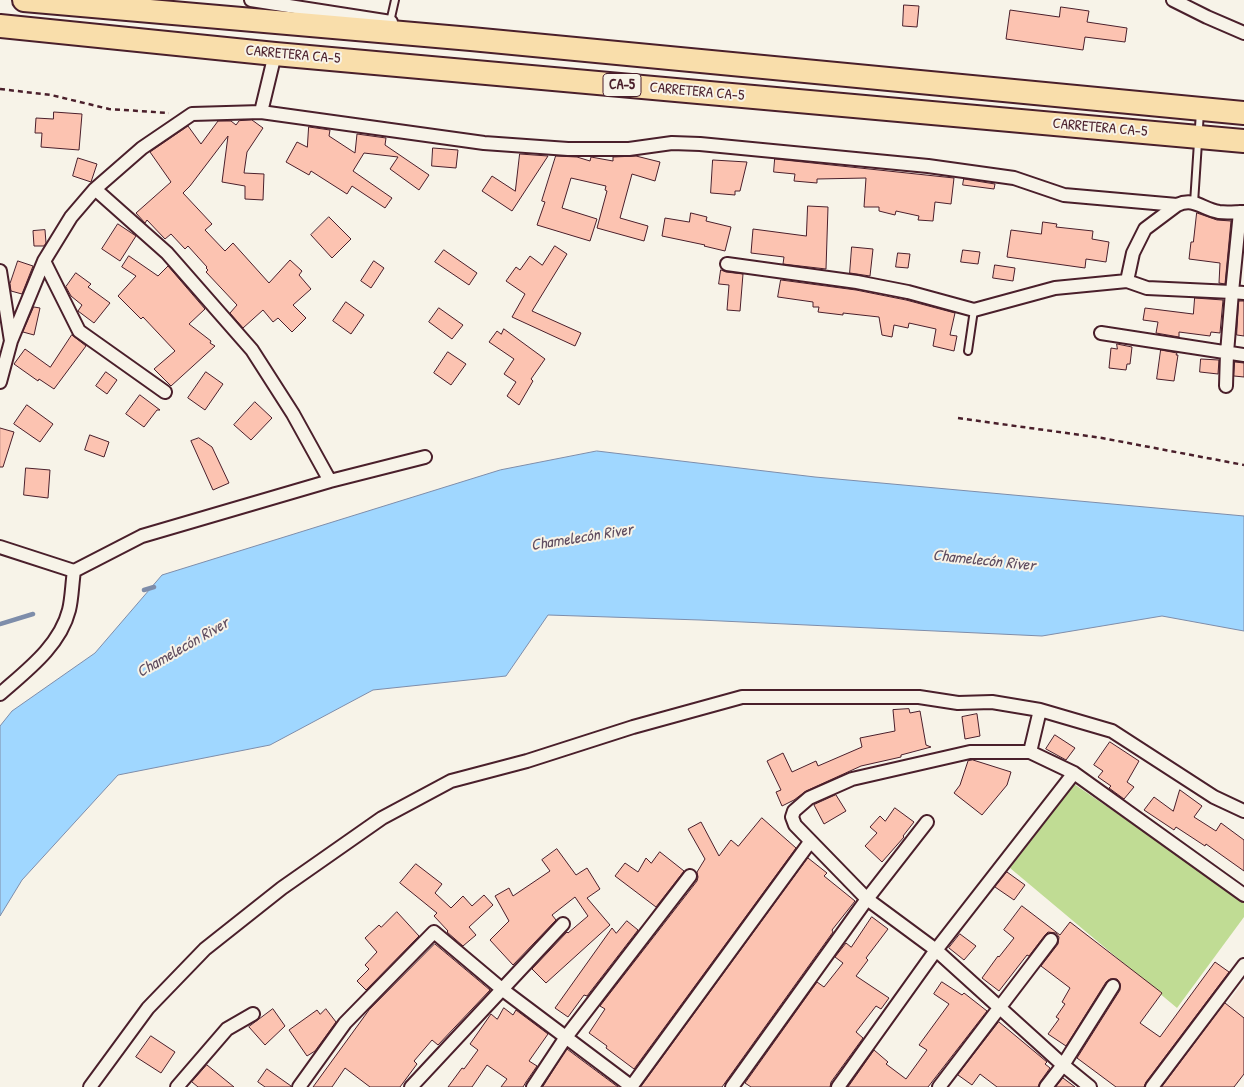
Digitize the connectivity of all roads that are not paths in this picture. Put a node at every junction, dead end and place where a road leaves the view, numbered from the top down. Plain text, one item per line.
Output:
1 (24, 0) edge
2 (251, 0) edge
3 (395, 0) edge
4 (1173, 0) edge
5 (390, 22) junction
6 (0, 26) edge
7 (1244, 33) edge
8 (471, 39) junction
9 (274, 54) junction
10 (1200, 108) junction
11 (261, 112) junction
12 (1244, 113) edge
13 (1198, 137) junction
14 (1244, 141) edge
15 (95, 189) junction
16 (1194, 203) junction
17 (1176, 205) junction
18 (1242, 212) edge
19 (44, 261) junction
20 (726, 264) dead end
21 (0, 271) edge
22 (1127, 281) junction
23 (1238, 292) edge
24 (974, 310) junction
25 (1101, 333) dead end
26 (11, 341) junction
27 (968, 350) dead end
28 (1227, 353) junction
29 (1244, 355) edge
30 (0, 382) edge
31 (1226, 386) dead end
32 (165, 392) dead end
33 (425, 457) dead end
34 (330, 481) junction
35 (0, 547) edge
36 (74, 571) junction
37 (0, 694) edge
38 (1040, 710) junction
39 (1030, 752) junction
40 (1074, 773) junction
41 (1244, 811) edge
42 (927, 822) dead end
43 (810, 842) junction
44 (690, 876) dead end
45 (1244, 895) edge
46 (867, 899) junction
47 (563, 924) dead end
48 (1051, 940) dead end
49 (936, 950) junction
50 (1244, 965) edge
51 (1114, 986) dead end
52 (503, 990) junction
53 (999, 1007) junction
54 (253, 1014) dead end
55 (566, 1037) junction
56 (1063, 1065) junction
57 (90, 1087) edge
58 (177, 1087) edge
59 (299, 1087) edge
60 (411, 1087) edge
61 (533, 1087) edge
62 (631, 1087) edge
63 (732, 1087) edge
64 (838, 1087) edge
65 (939, 1087) edge
66 (1046, 1087) edge
67 (1090, 1087) edge
68 (1152, 1087) edge

1 - 8 highway, CARRETERA CA-5 / CA-5
2 - 5 street
3 - 5 lane
4 - 7 street
5 - 8 street
6 - 9 highway, CARRETERA CA-5 / CA-5
8 - 10 highway, CARRETERA CA-5 / CA-5
9 - 11 street
9 - 13 highway, CARRETERA CA-5 / CA-5
10 - 12 highway, CARRETERA CA-5 / CA-5
10 - 13 lane
11 - 15 street
11 - 17 street
13 - 14 highway, CARRETERA CA-5 / CA-5
13 - 16 lane
15 - 19 street
15 - 34 street
16 - 17 street
16 - 18 street
17 - 22 street
18 - 23 street
19 - 26 street
19 - 32 street
20 - 24 street
21 - 26 street
22 - 23 street
22 - 24 street
23 - 28 street
24 - 27 lane
25 - 28 street
26 - 30 street
28 - 29 street
28 - 31 street
33 - 34 street
34 - 36 street
35 - 36 street
36 - 37 street
38 - 39 street
38 - 41 street
38 - 57 street
39 - 40 street
39 - 43 street
40 - 45 street
40 - 49 street
42 - 46 street
43 - 46 street
43 - 62 street
44 - 55 street
46 - 49 street
46 - 63 street
47 - 52 street
48 - 53 street
49 - 53 street
49 - 64 street
50 - 68 street
51 - 56 street
52 - 55 street
52 - 59 street
52 - 60 street
53 - 56 street
53 - 65 street
54 - 58 street
55 - 61 street
55 - 62 street
56 - 66 street
56 - 67 street

